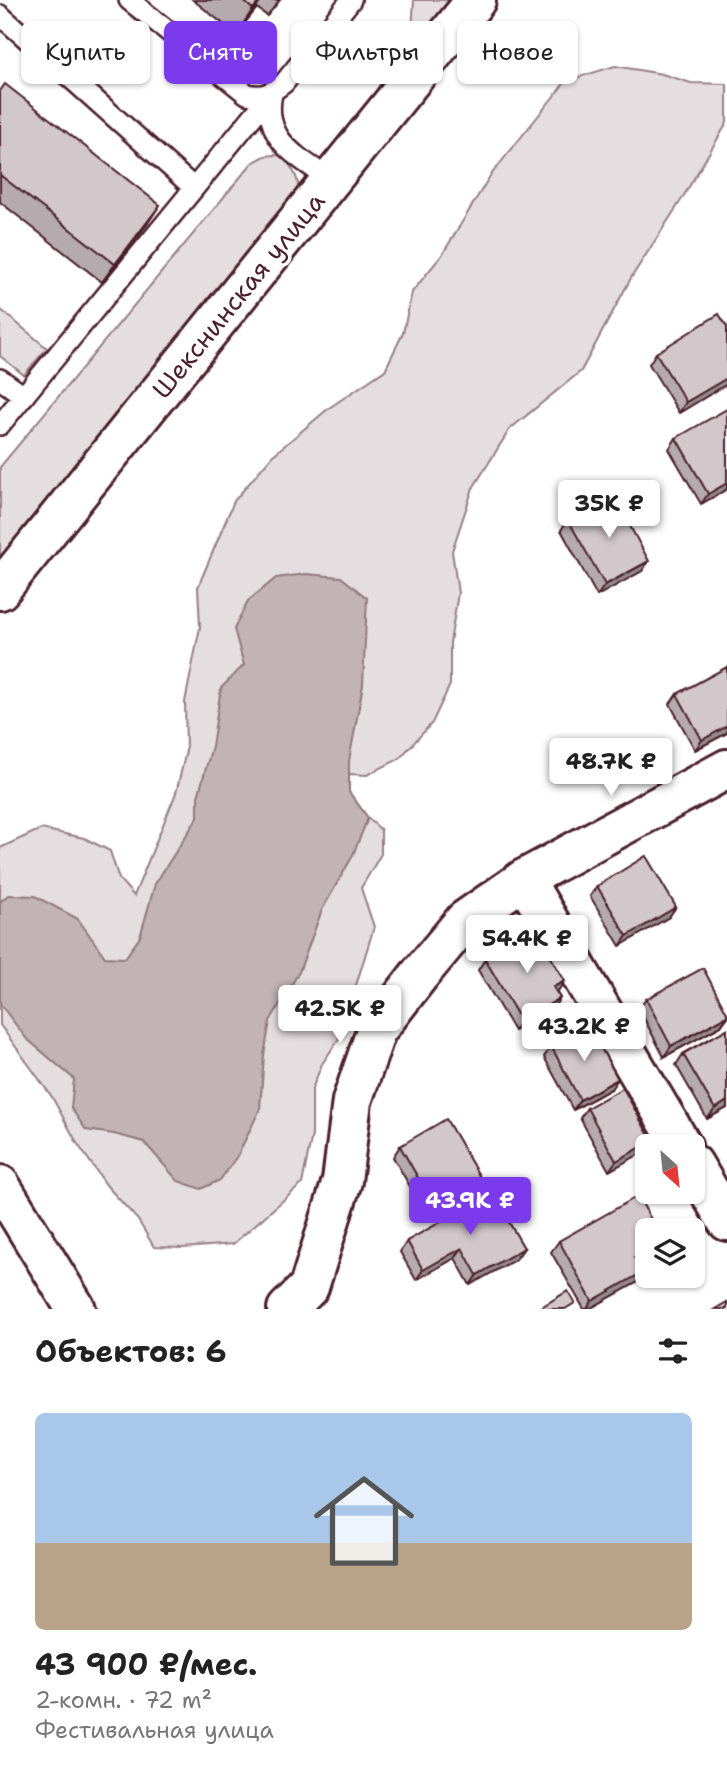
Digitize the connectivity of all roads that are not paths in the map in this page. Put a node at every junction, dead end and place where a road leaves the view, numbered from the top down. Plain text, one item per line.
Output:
1 (129, 0) edge
2 (351, 0) edge
3 (476, 0) edge
4 (0, 15) edge
5 (272, 93) junction
6 (331, 180) junction
7 (194, 188) junction
8 (0, 379) edge
9 (23, 396) junction
10 (0, 425) edge
11 (0, 590) edge
12 (727, 769) edge
13 (524, 879) junction
14 (675, 1134) edge
15 (705, 1184) edge
16 (0, 1185) edge
17 (727, 1221) edge
18 (76, 1309) edge
19 (287, 1309) edge

1 - 5 lane
2 - 5 lane
3 - 6 street, Шекснинская улица
4 - 7 lane
5 - 6 lane
5 - 7 lane
6 - 11 street, Шекснинская улица
7 - 9 lane
8 - 9 lane
9 - 10 lane
12 - 13 street
13 - 14 street
13 - 19 street
15 - 17 street
16 - 18 street

